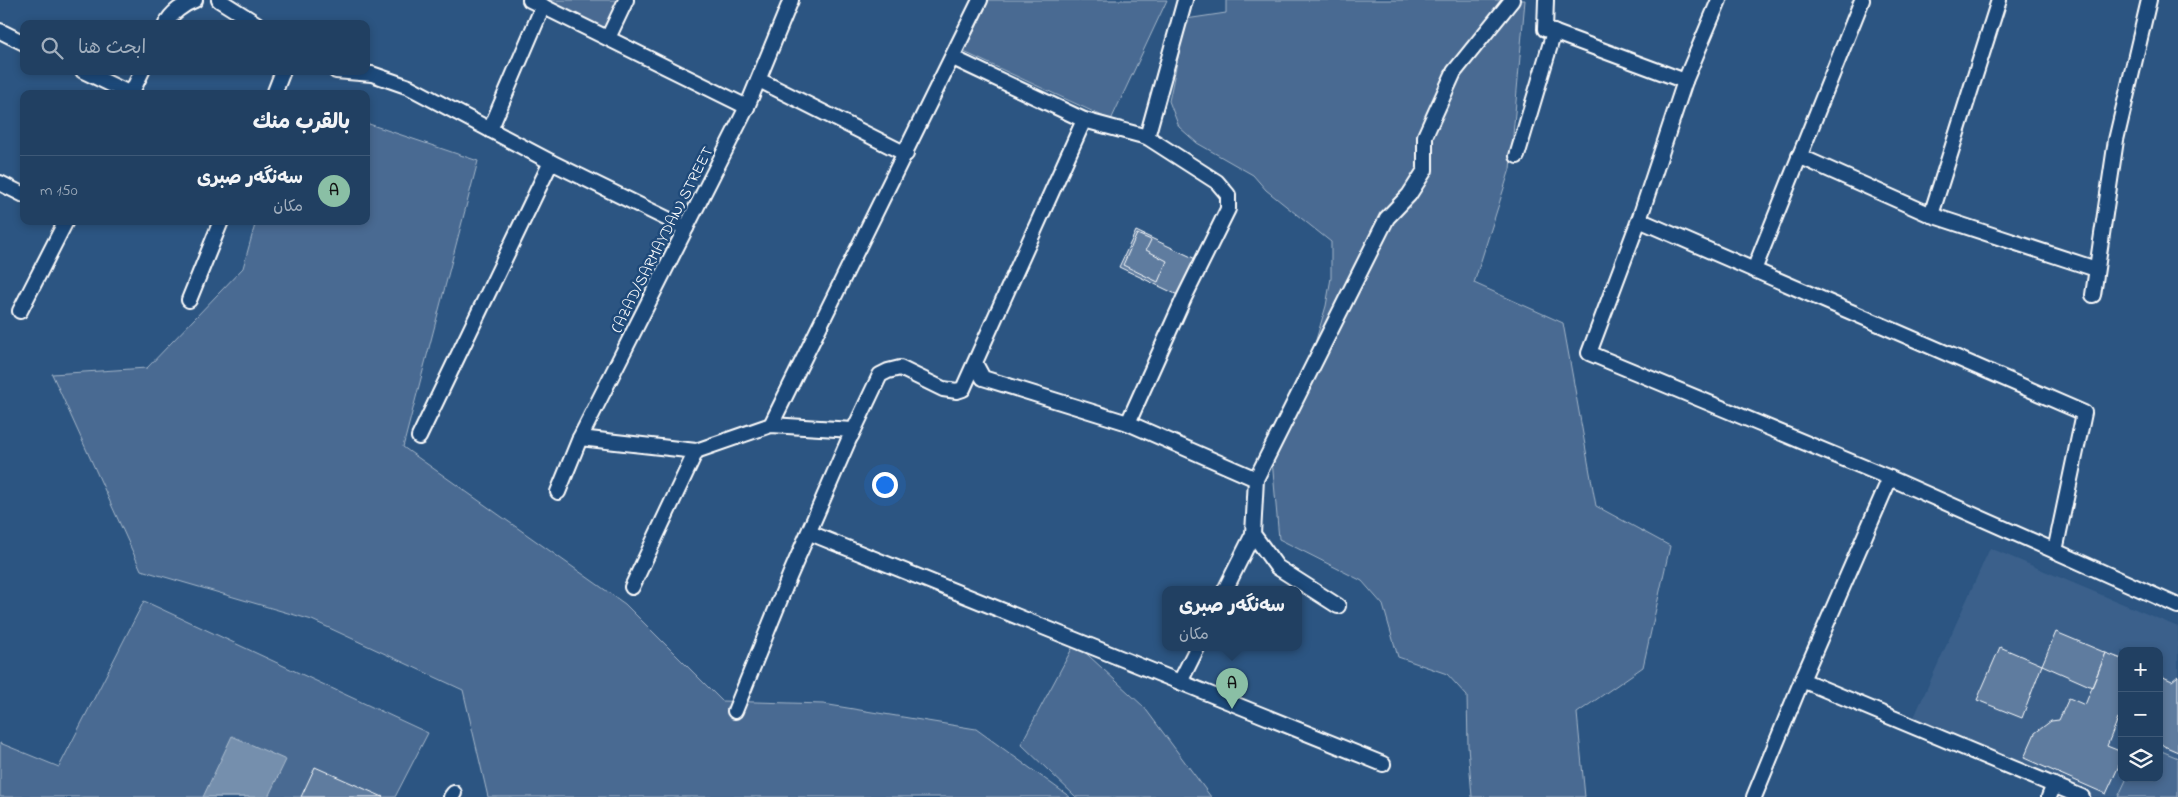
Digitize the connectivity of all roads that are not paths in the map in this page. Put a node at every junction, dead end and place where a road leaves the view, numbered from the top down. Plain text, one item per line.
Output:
1 (220, 0) edge
2 (626, 0) edge
3 (791, 0) edge
4 (980, 0) edge
5 (1185, 0) edge
6 (1512, 0) edge
7 (1546, 0) edge
8 (1719, 0) edge
9 (1862, 0) edge
10 (2000, 0) edge
11 (2149, 0) edge
12 (189, 1) edge
13 (536, 3) edge
14 (168, 20) edge
15 (251, 20) edge
16 (0, 31) edge
17 (1554, 32) junction
18 (608, 38) junction
19 (20, 41) edge
20 (953, 58) junction
21 (370, 74) edge
22 (92, 75) edge
23 (140, 75) edge
24 (281, 75) edge
25 (759, 80) junction
26 (1685, 81) junction
27 (122, 90) edge
28 (132, 90) edge
29 (276, 90) edge
30 (747, 107) junction
31 (1084, 120) junction
32 (490, 130) junction
33 (1147, 137) junction
34 (906, 154) junction
35 (1517, 156) dead end
36 (1800, 156) junction
37 (551, 162) junction
38 (0, 183) edge
39 (20, 193) edge
40 (1932, 215) junction
41 (1639, 220) junction
42 (64, 225) edge
43 (219, 225) edge
44 (686, 228) junction
45 (2096, 269) junction
46 (1754, 270) junction
47 (2092, 295) dead end
48 (189, 300) dead end
49 (20, 311) dead end
50 (976, 365) junction
51 (1128, 423) junction
52 (771, 425) junction
53 (851, 436) junction
54 (419, 438) dead end
55 (580, 438) junction
56 (696, 451) junction
57 (1890, 478) junction
58 (1256, 479) junction
59 (558, 492) dead end
60 (810, 533) junction
61 (1253, 534) junction
62 (2055, 551) junction
63 (1227, 586) edge
64 (632, 587) dead end
65 (1338, 606) dead end
66 (2178, 606) edge
67 (1196, 651) edge
68 (1802, 680) junction
69 (1180, 682) junction
70 (735, 711) dead end
71 (1383, 764) dead end
72 (2052, 791) edge
73 (1754, 797) edge
74 (2082, 797) edge

1 - 15 street
2 - 18 street
3 - 25 street, (AZAD/SARMAYDAN) STREET
4 - 20 street
5 - 33 street
6 - 58 street
7 - 17 street
8 - 26 street
9 - 36 street
10 - 40 street
11 - 45 street
12 - 14 street
13 - 18 street
13 - 32 street
16 - 19 street
17 - 26 street
17 - 35 street
18 - 30 street
20 - 31 street
20 - 34 street
21 - 32 street
22 - 27 street
23 - 28 street
24 - 29 street
25 - 30 street, (AZAD/SARMAYDAN) STREET
25 - 34 street
26 - 41 street
30 - 44 street, (AZAD/SARMAYDAN) STREET
31 - 33 street
31 - 50 street
32 - 37 street
33 - 51 street
34 - 52 street
36 - 40 street
36 - 46 street
37 - 44 street
37 - 54 street
38 - 39 street
40 - 45 street
41 - 46 street
41 - 57 street
42 - 49 street
43 - 48 street
44 - 55 street, (AZAD/SARMAYDAN) STREET
45 - 47 street
46 - 62 street
50 - 51 street
50 - 53 street
51 - 58 street
52 - 53 street
52 - 56 street
53 - 60 street
55 - 56 street
55 - 59 street, (AZAD/SARMAYDAN) STREET
56 - 64 street
57 - 62 street
57 - 68 street
58 - 61 street
60 - 69 street
60 - 70 street
61 - 63 street
61 - 65 street
62 - 66 street
67 - 69 street
68 - 72 street
68 - 73 street
69 - 71 street
72 - 74 street

